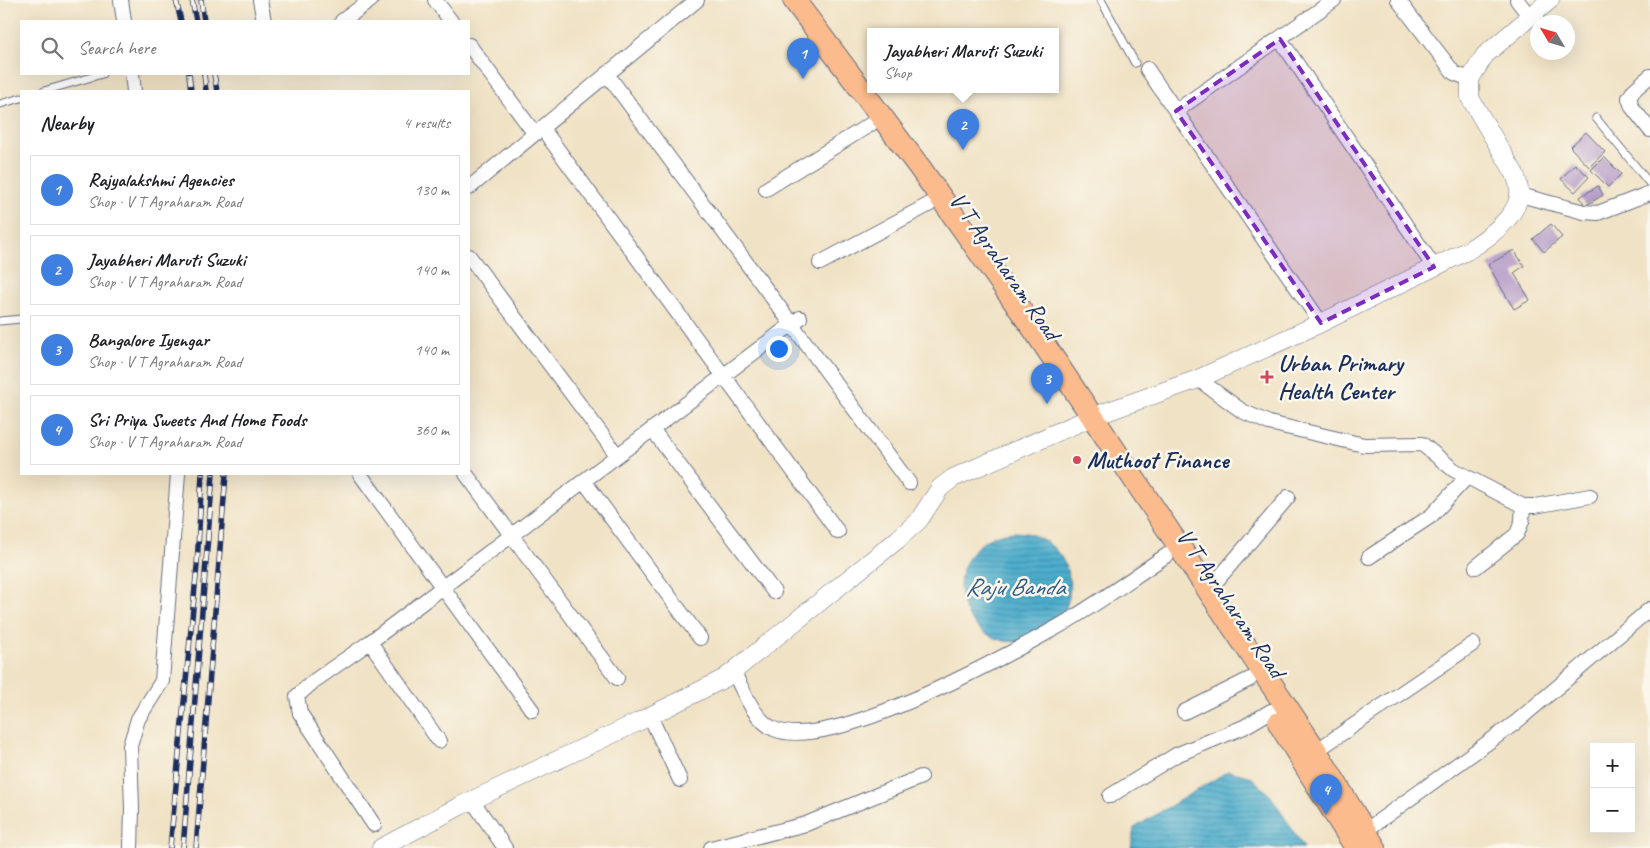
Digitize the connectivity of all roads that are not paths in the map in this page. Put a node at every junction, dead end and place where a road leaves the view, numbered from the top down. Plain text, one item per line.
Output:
1 (121, 0) edge
2 (260, 0) edge
3 (371, 0) edge
4 (435, 0) edge
5 (698, 0) edge
6 (778, 0) edge
7 (794, 0) edge
8 (1100, 0) edge
9 (1334, 0) edge
10 (1398, 0) edge
11 (1517, 0) edge
12 (1550, 0) edge
13 (1532, 15) edge
14 (1530, 17) joint
15 (124, 20) edge
16 (264, 20) edge
17 (343, 20) edge
18 (450, 20) edge
19 (1280, 38) junction
20 (470, 46) edge
21 (1141, 66) joint
22 (607, 74) junction
23 (99, 75) edge
24 (132, 75) edge
25 (1650, 76) edge
26 (1470, 79) junction
27 (47, 90) edge
28 (134, 90) edge
29 (20, 98) edge
30 (0, 104) edge
31 (1176, 111) junction
32 (1596, 118) dead end
33 (871, 124) junction
34 (1650, 130) edge
35 (539, 131) junction
36 (1650, 184) edge
37 (470, 187) edge
38 (766, 189) dead end
39 (1650, 194) edge
40 (1520, 195) junction
41 (930, 204) junction
42 (470, 257) edge
43 (820, 263) dead end
44 (1434, 268) junction
45 (20, 319) edge
46 (0, 321) edge
47 (796, 321) junction
48 (1321, 323) junction
49 (722, 376) junction
50 (1198, 379) junction
51 (1086, 420) junction
52 (652, 430) junction
53 (618, 455) junction
54 (178, 475) edge
55 (361, 475) edge
56 (467, 475) edge
57 (1467, 477) junction
58 (584, 481) junction
59 (909, 483) dead end
60 (1590, 496) dead end
61 (1288, 497) dead end
62 (1523, 506) junction
63 (838, 532) dead end
64 (510, 536) junction
65 (1167, 555) junction
66 (1369, 557) dead end
67 (1476, 567) dead end
68 (443, 587) junction
69 (1208, 591) junction
70 (774, 592) dead end
71 (1650, 609) edge
72 (700, 638) dead end
73 (370, 642) junction
74 (1473, 644) dead end
75 (733, 671) junction
76 (617, 678) dead end
77 (1250, 679) junction
78 (532, 710) dead end
79 (1271, 711) junction
80 (1184, 712) dead end
81 (650, 716) junction
82 (439, 741) dead end
83 (1316, 751) junction
84 (921, 777) dead end
85 (680, 780) dead end
86 (1110, 796) dead end
87 (472, 800) junction
88 (374, 825) dead end
89 (1365, 842) edge
90 (131, 848) edge
91 (381, 848) edge
92 (505, 848) edge
93 (711, 848) edge

1 - 15 street
2 - 16 street
3 - 17 street
4 - 18 street
5 - 22 street
6 - 33 main road, V T Agraharam Road
7 - 51 main road, V T Agraharam Road
8 - 21 lane
9 - 19 street
10 - 26 street
11 - 14 street
12 - 13 street
14 - 26 street
19 - 31 street
19 - 44 street
20 - 35 street
21 - 31 street
22 - 35 street
22 - 47 street
23 - 27 lane
24 - 28 street
25 - 34 street
26 - 40 street
29 - 30 lane
31 - 48 street
32 - 36 lane
33 - 38 street
33 - 41 main road, V T Agraharam Road
35 - 37 street
35 - 49 street
39 - 40 street
40 - 44 street
41 - 43 street
41 - 51 main road, V T Agraharam Road
42 - 53 street
44 - 48 street
45 - 46 lane
47 - 49 street
47 - 59 street
48 - 50 street
49 - 52 street
49 - 63 street
50 - 51 street
50 - 57 street
51 - 65 main road, V T Agraharam Road
51 - 69 main road
51 - 75 street
52 - 53 street
52 - 70 street
53 - 58 street
54 - 90 street
55 - 68 street
56 - 64 street
57 - 62 street
57 - 66 street
58 - 64 street
58 - 72 street
60 - 62 street
61 - 69 street
62 - 67 street
64 - 68 street
64 - 76 street
65 - 75 street
65 - 77 main road, V T Agraharam Road
68 - 73 street
68 - 78 street
69 - 83 main road
71 - 89 street
73 - 82 street
73 - 88 street
74 - 83 street
75 - 81 street
77 - 79 main road, V T Agraharam Road
77 - 80 street
79 - 86 street
79 - 89 main road, V T Agraharam Road
81 - 85 street
81 - 87 street
83 - 89 main road
84 - 93 street
87 - 91 street
87 - 92 street

